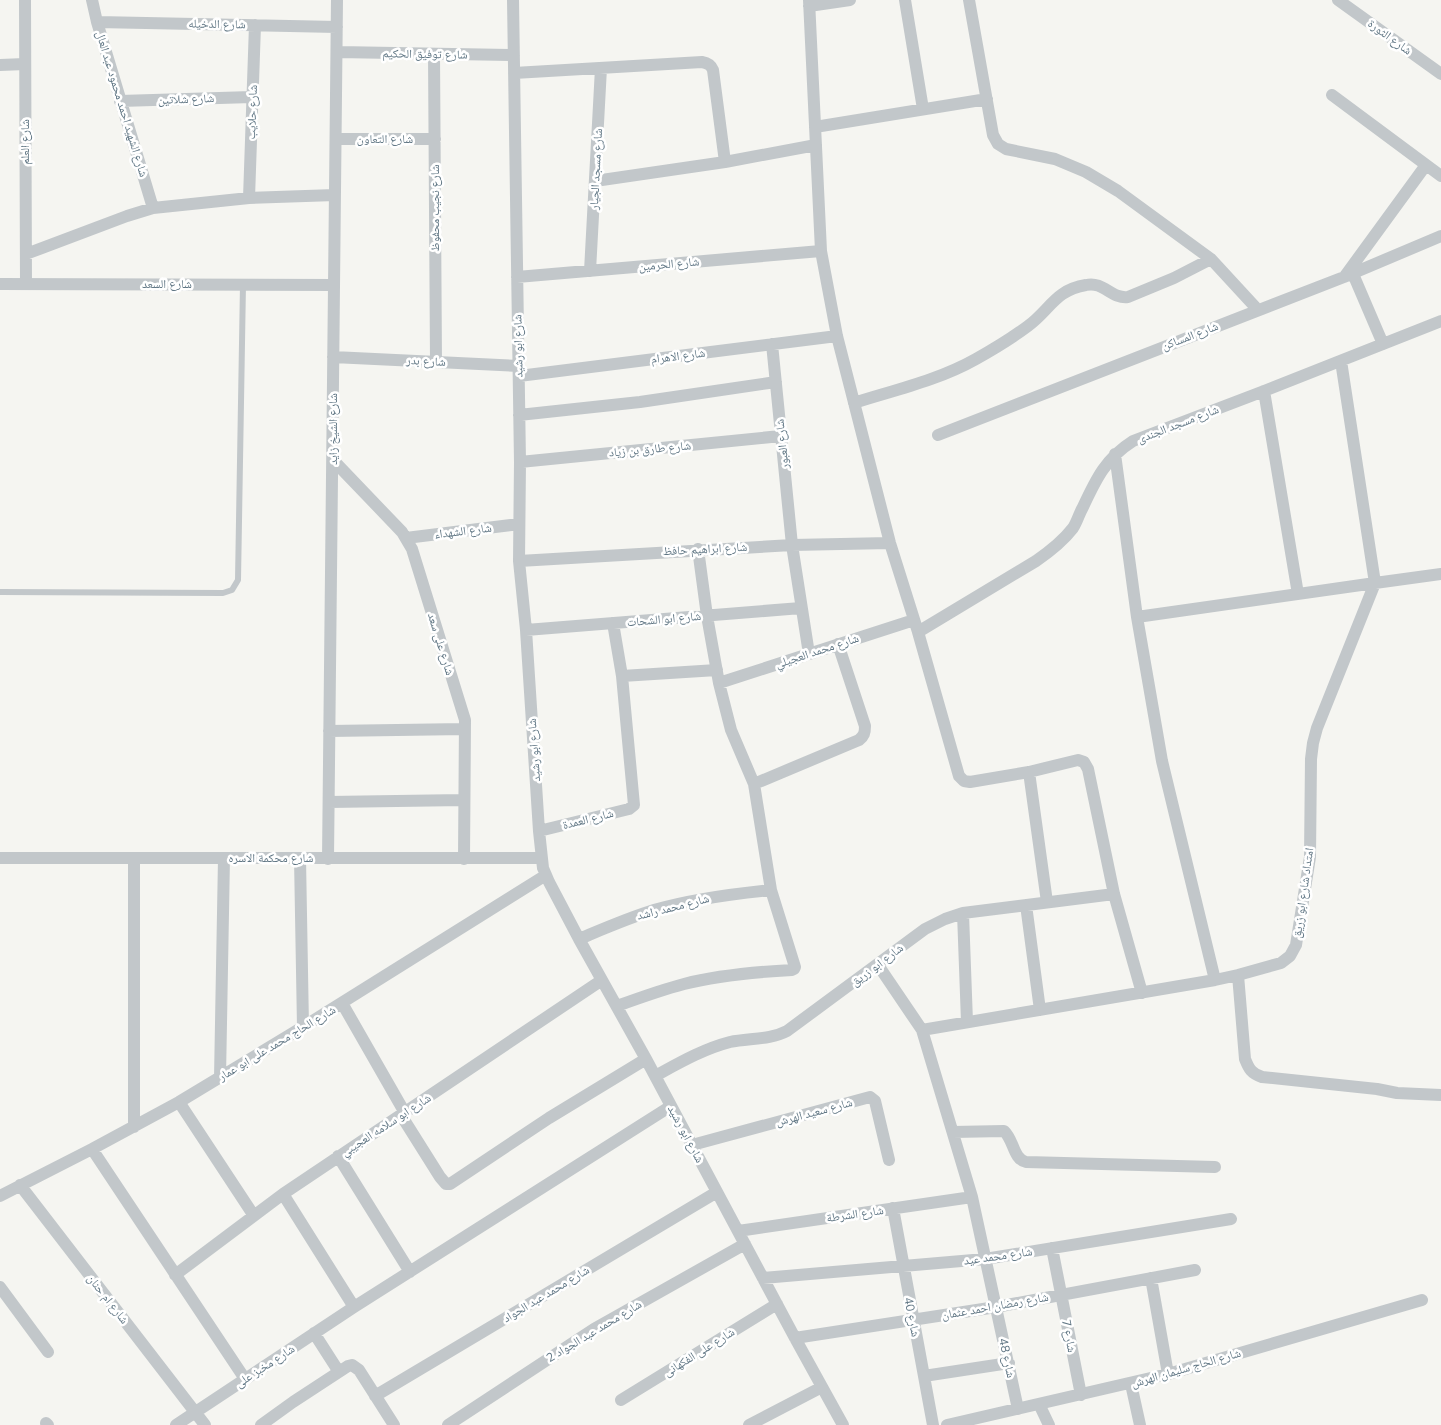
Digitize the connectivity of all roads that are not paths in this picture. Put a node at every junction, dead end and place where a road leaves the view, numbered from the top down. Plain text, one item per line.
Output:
1 (25, 0) edge
2 (92, 0) edge
3 (337, 0) edge
4 (513, 0) edge
5 (850, 0) edge
6 (904, 0) edge
7 (969, 0) edge
8 (1338, 0) edge
9 (809, 3) edge
10 (97, 22) junction
11 (255, 25) junction
12 (337, 27) junction
13 (337, 52) junction
14 (434, 54) junction
15 (514, 55) junction
16 (25, 64) junction
17 (0, 65) edge
18 (601, 68) junction
19 (514, 73) junction
20 (1441, 74) edge
21 (1332, 94) dead end
22 (252, 97) junction
23 (987, 99) junction
24 (120, 101) junction
25 (922, 109) junction
26 (815, 127) junction
27 (336, 139) junction
28 (435, 139) junction
29 (816, 145) junction
30 (724, 162) junction
31 (1426, 165) junction
32 (1441, 176) edge
33 (595, 181) junction
34 (335, 195) junction
35 (249, 198) junction
36 (153, 208) junction
37 (1441, 236) edge
38 (821, 251) junction
39 (26, 254) junction
40 (1211, 259) junction
41 (590, 271) junction
42 (1348, 276) junction
43 (517, 277) junction
44 (0, 284) edge
45 (26, 284) junction
46 (243, 284) junction
47 (334, 284) junction
48 (1258, 310) junction
49 (1441, 321) edge
50 (837, 336) junction
51 (772, 344) junction
52 (1383, 344) junction
53 (333, 357) junction
54 (1341, 361) junction
55 (436, 362) junction
56 (519, 371) junction
57 (776, 382) junction
58 (1264, 391) junction
59 (854, 403) junction
60 (519, 415) junction
61 (938, 435) dead end
62 (781, 436) junction
63 (1115, 454) junction
64 (333, 460) junction
65 (520, 462) junction
66 (520, 524) junction
67 (406, 538) junction
68 (890, 543) junction
69 (792, 545) junction
70 (698, 549) junction
71 (520, 561) junction
72 (1441, 574) edge
73 (1374, 583) junction
74 (0, 592) edge
75 (1298, 594) junction
76 (801, 608) junction
77 (707, 616) junction
78 (1137, 617) junction
79 (614, 623) junction
80 (916, 626) junction
81 (526, 630) junction
82 (838, 644) junction
83 (808, 654) junction
84 (717, 670) junction
85 (622, 676) junction
86 (720, 683) junction
87 (465, 729) junction
88 (329, 731) junction
89 (1029, 772) junction
90 (754, 784) junction
91 (464, 800) junction
92 (329, 802) junction
93 (539, 832) junction
94 (0, 858) edge
95 (134, 858) junction
96 (224, 858) junction
97 (300, 858) junction
98 (541, 858) junction
99 (328, 859) junction
100 (464, 859) junction
101 (546, 875) junction
102 (771, 890) junction
103 (1114, 894) junction
104 (1047, 902) junction
105 (1026, 905) junction
106 (964, 913) junction
107 (578, 939) junction
108 (878, 965) junction
109 (1238, 975) junction
110 (602, 980) junction
111 (1215, 980) junction
112 (1142, 993) junction
113 (342, 1003) junction
114 (617, 1006) junction
115 (1040, 1010) junction
116 (967, 1022) junction
117 (303, 1027) junction
118 (922, 1030) junction
119 (646, 1059) junction
120 (655, 1076) junction
121 (220, 1078) junction
122 (1441, 1095) edge
123 (179, 1102) junction
124 (671, 1106) junction
125 (403, 1114) junction
126 (134, 1127) junction
127 (953, 1132) junction
128 (692, 1145) junction
129 (92, 1150) junction
130 (338, 1156) junction
131 (889, 1160) dead end
132 (1215, 1167) dead end
133 (20, 1185) junction
134 (717, 1192) junction
135 (283, 1194) junction
136 (0, 1196) edge
137 (972, 1197) junction
138 (893, 1208) junction
139 (254, 1216) junction
140 (1231, 1219) dead end
141 (738, 1231) junction
142 (745, 1244) junction
143 (1052, 1248) junction
144 (985, 1259) junction
145 (903, 1266) junction
146 (1195, 1270) dead end
147 (410, 1272) junction
148 (175, 1275) junction
149 (763, 1278) junction
150 (1151, 1278) junction
151 (0, 1288) edge
152 (1061, 1295) junction
153 (1422, 1300) dead end
154 (777, 1304) junction
155 (354, 1307) junction
156 (996, 1307) junction
157 (913, 1320) junction
158 (314, 1333) junction
159 (795, 1338) junction
160 (48, 1352) dead end
161 (1009, 1363) junction
162 (339, 1372) junction
163 (1168, 1374) junction
164 (924, 1376) junction
165 (245, 1379) junction
166 (1131, 1384) junction
167 (822, 1387) junction
168 (1081, 1395) junction
169 (375, 1396) junction
170 (621, 1400) dead end
171 (1039, 1404) junction
172 (1018, 1409) junction
173 (195, 1412) junction
174 (952, 1424) edge
175 (176, 1425) edge
176 (205, 1425) edge
177 (261, 1425) edge
178 (394, 1425) edge
179 (448, 1425) edge
180 (749, 1425) edge
181 (844, 1425) edge
182 (933, 1425) edge
183 (1049, 1425) edge
184 (1140, 1425) edge

1 - 16 street, شارع العلم
2 - 10 street, شارع الشهيد احمد محمود عبد العال
3 - 12 street, شارع الشيخ زايد
4 - 15 street, شارع ابو رشيد
5 - 9 street
6 - 25 street
7 - 23 street
8 - 20 street, شارع الثورة
9 - 26 street
10 - 11 street, شارع الدخيله
10 - 24 street, شارع الشهيد احمد محمود عبد العال
11 - 12 street, شارع الدخيله
11 - 22 street, شارع حلايب
12 - 13 street, شارع الشيخ زايد
13 - 14 street, شارع توفيق الحكيم
13 - 27 street, شارع الشيخ زايد
14 - 15 street, شارع توفيق الحكيم
14 - 28 street, شارع نجيب محفوظ
15 - 19 street, شارع ابو رشيد
16 - 17 street
16 - 39 street, شارع العلم
18 - 19 street
18 - 30 street
18 - 33 street, شارع مسجد الجيار
19 - 43 street, شارع ابو رشيد
21 - 31 street
22 - 24 street, شارع شلاتين
22 - 35 street, شارع حلايب
23 - 25 street
23 - 40 street
24 - 36 street, شارع الشهيد احمد محمود عبد العال
25 - 26 street
26 - 29 street
27 - 28 street, شارع التعاون
27 - 34 street, شارع الشيخ زايد
28 - 55 street, شارع نجيب محفوظ
29 - 30 street
29 - 38 street
30 - 33 street
31 - 32 street
31 - 42 street
33 - 41 street, شارع مسجد الجيار
34 - 35 street
34 - 47 street, شارع الشيخ زايد
35 - 36 street
36 - 39 street
37 - 42 street, شارع المساكن
38 - 41 street, شارع الحرمين
38 - 50 street
39 - 45 street, شارع العلم
40 - 48 street
40 - 59 street
41 - 43 street, شارع الحرمين
42 - 48 street, شارع المساكن
42 - 52 street
43 - 56 street, شارع ابو رشيد
44 - 45 street, شارع السعد
45 - 46 street, شارع السعد
46 - 47 street, شارع السعد
46 - 74 lane
47 - 53 street, شارع الشيخ زايد
48 - 61 street, شارع المساكن
49 - 52 street, شارع مسجد الجندى
50 - 51 street, شارع الاهرام
50 - 59 street
51 - 56 street, شارع الاهرام
51 - 57 street, شارع العبور
52 - 54 street, شارع مسجد الجندى
53 - 55 street, شارع بدر
53 - 64 street, شارع الشيخ زايد
54 - 58 street, شارع مسجد الجندى
54 - 73 street
55 - 56 street, شارع بدر
56 - 60 street, شارع ابو رشيد
57 - 60 street
57 - 62 street, شارع العبور
58 - 63 street, شارع مسجد الجندى
58 - 75 street
59 - 68 street
60 - 65 street, شارع ابو رشيد
62 - 65 street, شارع طارق بن زياد
62 - 69 street, شارع العبور
63 - 78 street
63 - 80 street, شارع مسجد الجندى
64 - 67 street, شارع على سعد
64 - 88 street, شارع الشيخ زايد
65 - 66 street, شارع ابو رشيد
66 - 67 street, شارع الشهداء
66 - 71 street, شارع ابو رشيد
67 - 87 street, شارع على سعد
68 - 69 street, شارع ابراهيم حافظ
68 - 80 street
69 - 70 street, شارع ابراهيم حافظ
69 - 76 street, شارع العبور
70 - 71 street, شارع ابراهيم حافظ
70 - 77 street
71 - 81 street, شارع ابو رشيد
72 - 73 street
73 - 75 street
73 - 109 street, امتداد شارع ابو زريق
75 - 78 street
76 - 77 street, شارع ابو الشحات
76 - 83 street, شارع العبور
77 - 79 street, شارع ابو الشحات
77 - 84 street
78 - 111 street
79 - 81 street, شارع ابو الشحات
79 - 85 street
80 - 82 street, شارع محمد العجيلي
80 - 89 street
81 - 93 street, شارع ابو رشيد
82 - 83 street, شارع محمد العجيلي
82 - 90 street
83 - 86 street, شارع محمد العجيلي
84 - 85 street
84 - 86 street
85 - 93 street, شارع العمدة
86 - 90 street
87 - 88 street
87 - 91 street, شارع على سعد
88 - 92 street, شارع الشيخ زايد
89 - 103 street
89 - 104 street
90 - 102 street
91 - 92 street
91 - 100 street, شارع على سعد
92 - 99 street, شارع الشيخ زايد
93 - 98 street, شارع ابو رشيد
94 - 95 street, شارع محكمة الاسره
95 - 96 street, شارع محكمة الاسره
95 - 126 street
96 - 97 street, شارع محكمة الاسره
96 - 121 street
97 - 99 street, شارع محكمة الاسره
97 - 117 street
98 - 100 street, شارع محكمة الاسره
98 - 101 street, شارع ابو رشيد
99 - 100 street, شارع محكمة الاسره
101 - 107 street, شارع ابو رشيد
101 - 113 street, شارع الحاج محمد على ابو عمار
102 - 107 street, شارع محمد راشد
102 - 114 street
103 - 104 street, شارع ابو زريق
103 - 112 street
104 - 105 street, شارع ابو زريق
105 - 106 street, شارع ابو زريق
105 - 115 street
106 - 108 street, شارع ابو زريق
106 - 116 street
107 - 110 street, شارع ابو رشيد
108 - 118 street, شارع 48
108 - 120 street, شارع ابو زريق
109 - 111 street, امتداد شارع ابو زريق
109 - 122 street
110 - 114 street, شارع ابو رشيد
110 - 125 street, شارع ابو سلامه العجيبي
111 - 112 street, امتداد شارع ابو زريق
112 - 115 street, امتداد شارع ابو زريق
113 - 117 street, شارع الحاج محمد على ابو عمار
113 - 125 street
114 - 119 street, شارع ابو رشيد
115 - 116 street, امتداد شارع ابو زريق
116 - 118 street, امتداد شارع ابو زريق
117 - 121 street, شارع الحاج محمد على ابو عمار
118 - 127 street, شارع 48
119 - 120 street, شارع ابو رشيد
119 - 125 street
120 - 124 street, شارع ابو رشيد
121 - 123 street, شارع الحاج محمد على ابو عمار
123 - 126 street, شارع الحاج محمد على ابو عمار
123 - 139 street
124 - 128 street, شارع ابو رشيد
124 - 147 street, شارع مخبز على
125 - 130 street, شارع ابو سلامه العجيبي
126 - 129 street, شارع الحاج محمد على ابو عمار
127 - 132 street
127 - 137 street, شارع 48
128 - 131 street, شارع سعيد الهرش
128 - 134 street, شارع ابو رشيد
129 - 133 street, شارع الحاج محمد على ابو عمار
129 - 148 street
130 - 135 street, شارع ابو سلامه العجيبي
130 - 147 street
133 - 136 street, شارع الحاج محمد على ابو عمار
133 - 173 street, شارع ام حنان
134 - 141 street, شارع ابو رشيد
134 - 169 street, شارع محمد عبد الجواد
135 - 139 street, شارع ابو سلامه العجيبي
135 - 155 street
137 - 138 street, شارع الشرطة
137 - 144 street, شارع 48
138 - 141 street, شارع الشرطة
138 - 145 street, شارع 40
139 - 148 street, شارع ابو سلامه العجيبي
140 - 143 street, شارع محمد عيد
141 - 142 street, شارع ابو رشيد
142 - 149 street, شارع ابو رشيد
142 - 179 street, شارع محمد عبد الجواد 2
143 - 144 street, شارع محمد عيد
143 - 152 street, شارع 7
144 - 145 street, شارع محمد عيد
144 - 156 street, شارع 48
145 - 149 street, شارع محمد عيد
145 - 157 street, شارع 40
146 - 150 street, شارع رمضان احمد عثمان
147 - 155 street, شارع مخبز على
148 - 165 street
149 - 154 street, شارع ابو رشيد
150 - 152 street, شارع رمضان احمد عثمان
150 - 163 street
151 - 160 street
152 - 156 street, شارع رمضان احمد عثمان
152 - 168 street, شارع 7
153 - 163 street, شارع الحاج سليمان الهرش
154 - 159 street, شارع ابو رشيد
154 - 170 street, شارع على الفكهانى
155 - 158 street, شارع مخبز على
156 - 157 street, شارع رمضان احمد عثمان
156 - 161 street, شارع 48
157 - 159 street, شارع رمضان احمد عثمان
157 - 164 street, شارع 40
158 - 162 street
158 - 165 street, شارع مخبز على
159 - 167 street, شارع ابو رشيد
161 - 164 street
161 - 172 street, شارع 48
162 - 169 street
162 - 177 street
163 - 166 street, شارع الحاج سليمان الهرش
164 - 182 street, شارع 40
165 - 173 street, شارع مخبز على
166 - 168 street, شارع الحاج سليمان الهرش
166 - 184 street
167 - 180 street
167 - 181 street, شارع ابو رشيد
168 - 171 street, شارع الحاج سليمان الهرش
169 - 178 street
171 - 172 street, شارع الحاج سليمان الهرش
171 - 183 street
172 - 174 street, شارع الحاج سليمان الهرش
173 - 175 street, شارع مخبز على
173 - 176 street, شارع ام حنان

